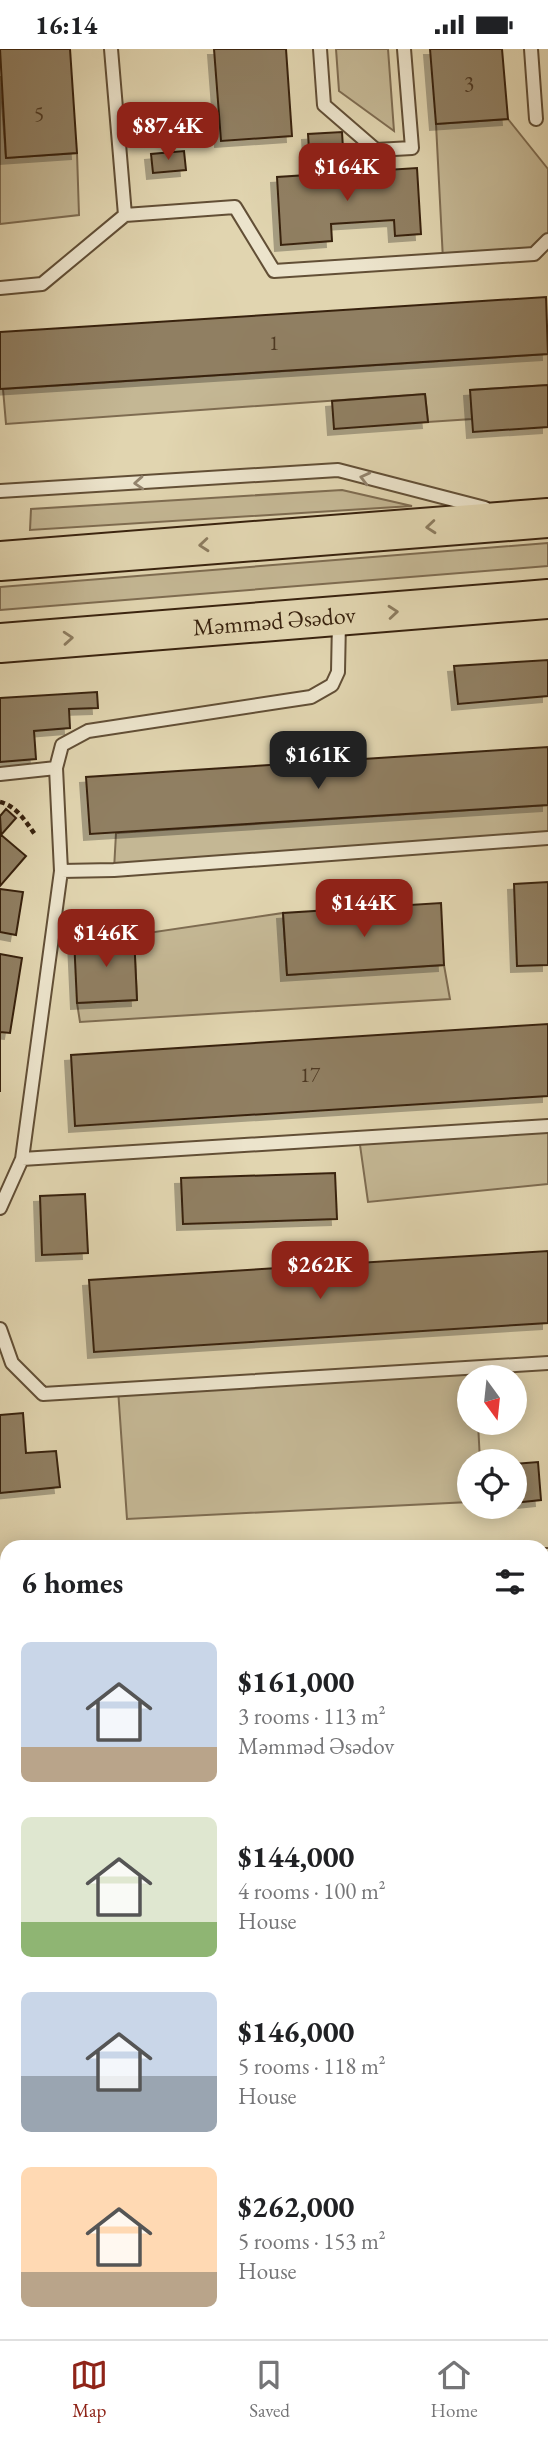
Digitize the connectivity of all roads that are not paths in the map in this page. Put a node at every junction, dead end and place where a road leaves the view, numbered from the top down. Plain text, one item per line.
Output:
1 (111, 49) edge
2 (320, 49) edge
3 (404, 49) edge
4 (531, 49) edge
5 (536, 119) dead end
6 (125, 215) junction
7 (548, 240) edge
8 (0, 288) edge
9 (0, 491) edge
10 (537, 518) edge
11 (0, 561) edge
12 (548, 599) edge
13 (339, 617) junction
14 (0, 643) edge
15 (56, 768) junction
16 (0, 774) edge
17 (548, 838) edge
18 (61, 871) junction
19 (548, 1126) edge
20 (22, 1159) junction
21 (0, 1208) edge
22 (0, 1329) edge
23 (548, 1363) edge

1 - 6 lane
2 - 3 lane
4 - 5 lane
6 - 7 lane
6 - 8 lane
10 -> 9 lane
10 -> 11 main road
13 -> 12 main road, Məmməd Əsədov
14 -> 13 main road, Məmməd Əsədov
13 - 15 lane
15 - 16 lane
15 - 18 lane
17 - 18 lane
18 - 20 lane
19 - 20 lane
20 - 21 lane
22 - 23 lane

